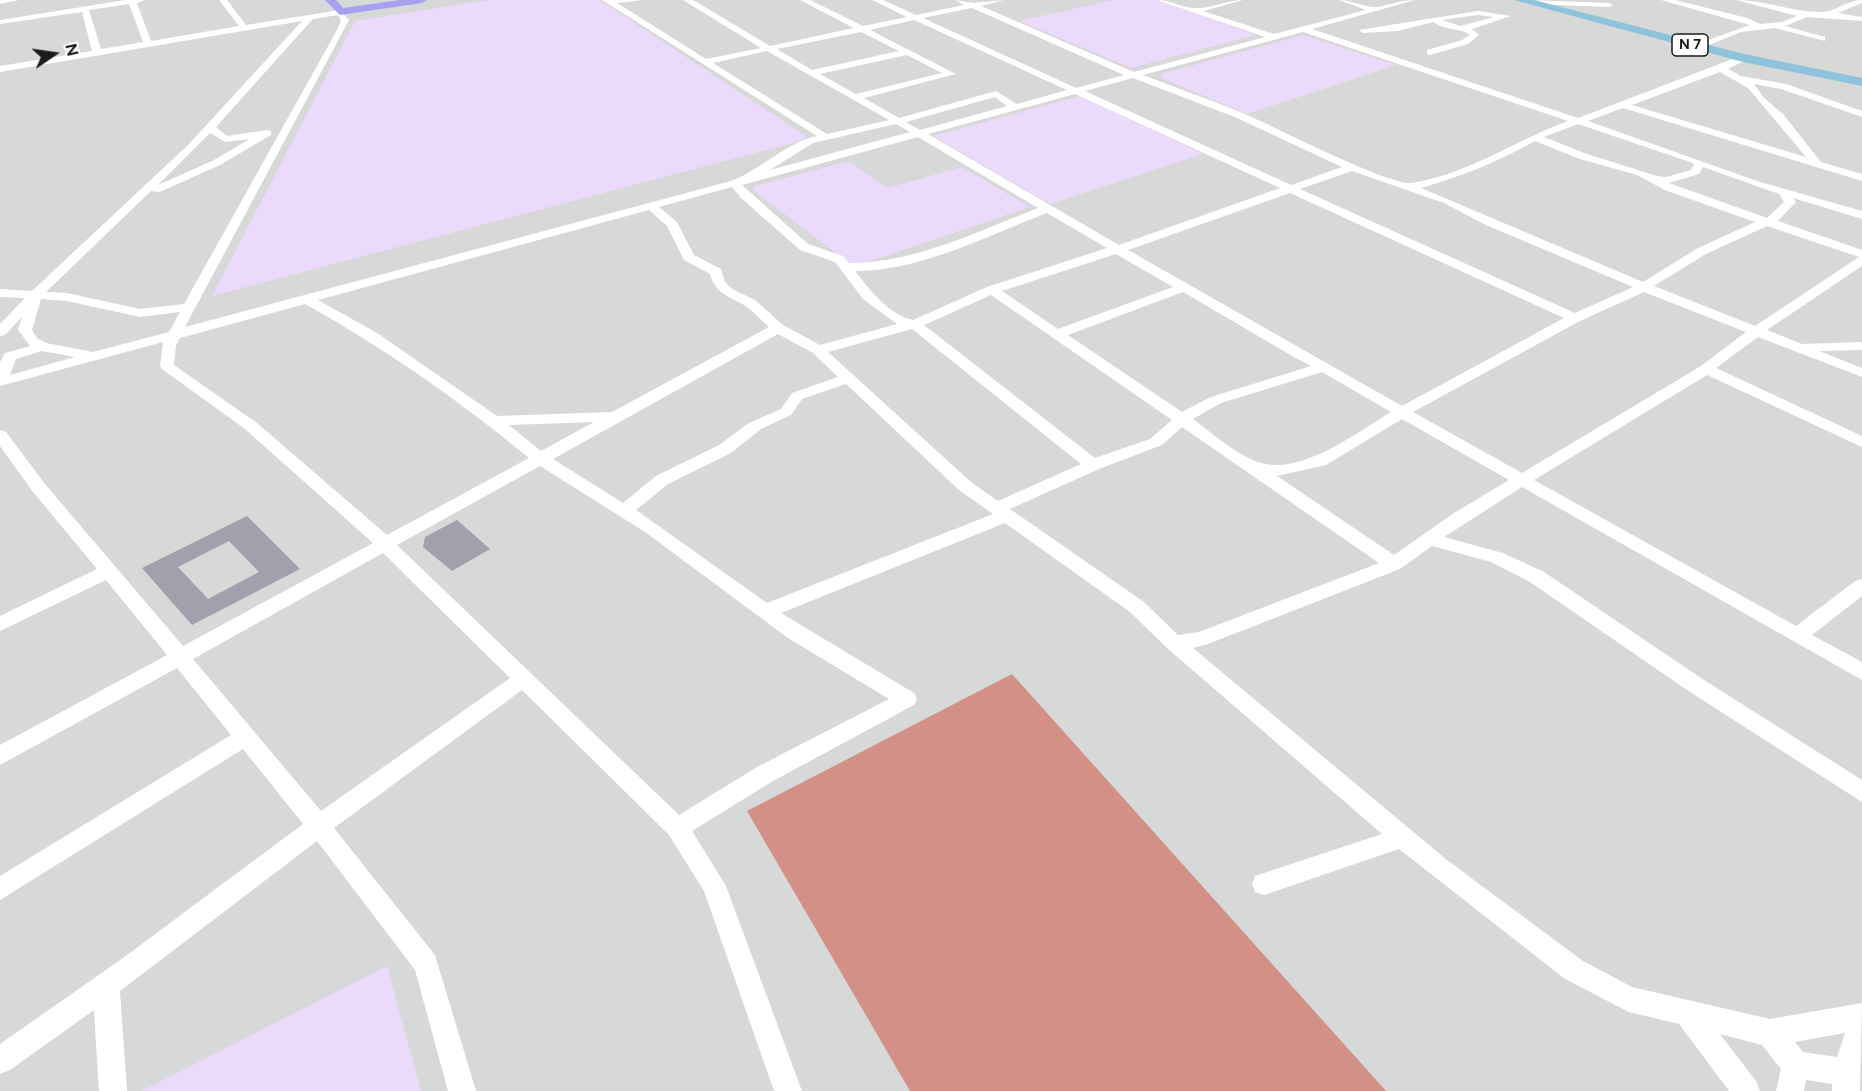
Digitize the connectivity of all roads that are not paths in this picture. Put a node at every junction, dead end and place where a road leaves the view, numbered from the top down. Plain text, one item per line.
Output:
1 (15, 0) edge
2 (223, 0) edge
3 (330, 0) edge
4 (422, 0) edge
5 (640, 0) edge
6 (687, 0) edge
7 (804, 0) edge
8 (876, 0) edge
9 (959, 0) edge
10 (1000, 0) edge
11 (1161, 0) edge
12 (1239, 0) edge
13 (1343, 0) edge
14 (1411, 0) edge
15 (1665, 0) edge
16 (1740, 0) edge
17 (1862, 0) edge
18 (137, 1) edge
19 (608, 1) edge
20 (1524, 1) edge
21 (0, 2) edge
22 (973, 6) junction
23 (85, 9) junction
24 (1376, 10) junction
25 (1194, 11) junction
26 (340, 12) junction
27 (1572, 14) junction
28 (1806, 14) junction
29 (1827, 14) junction
30 (310, 17) junction
31 (916, 19) junction
32 (1435, 19) junction
33 (1862, 19) edge
34 (1747, 20) junction
35 (0, 22) edge
36 (1758, 27) junction
37 (1776, 27) junction
38 (244, 28) junction
39 (1466, 28) junction
40 (864, 29) junction
41 (1303, 29) junction
42 (1363, 30) dead end
43 (1273, 37) junction
44 (1822, 39) dead end
45 (148, 44) junction
46 (1697, 47) junction
47 (765, 49) junction
48 (98, 52) junction
49 (908, 52) junction
50 (1430, 52) dead end
51 (1743, 58) junction
52 (704, 62) junction
53 (1, 65) edge
54 (1778, 65) junction
55 (1721, 69) junction
56 (809, 73) junction
57 (1132, 75) junction
58 (1742, 79) junction
59 (1862, 82) edge
60 (1075, 91) junction
61 (1806, 94) junction
62 (856, 97) junction
63 (1620, 104) junction
64 (1016, 107) junction
65 (1862, 114) edge
66 (1577, 120) junction
67 (898, 122) junction
68 (209, 127) junction
69 (286, 128) junction
70 (267, 133) junction
71 (918, 133) junction
72 (825, 137) junction
73 (1534, 137) junction
74 (225, 139) junction
75 (193, 146) junction
76 (780, 158) junction
77 (1700, 163) junction
78 (1816, 163) junction
79 (1353, 166) junction
80 (1685, 176) junction
81 (1862, 178) edge
82 (1658, 179) junction
83 (735, 183) junction
84 (1410, 187) junction
85 (1291, 189) junction
86 (1706, 190) dead end
87 (1791, 192) junction
88 (141, 197) junction
89 (1687, 201) junction
90 (651, 206) junction
91 (1046, 209) junction
92 (1862, 215) edge
93 (609, 217) junction
94 (1769, 223) junction
95 (673, 225) junction
96 (1114, 250) junction
97 (1862, 254) edge
98 (1862, 260) edge
99 (63, 267) junction
100 (847, 267) junction
101 (1644, 287) junction
102 (1182, 288) junction
103 (992, 290) junction
104 (2, 292) edge
105 (36, 295) junction
106 (306, 299) junction
107 (191, 307) junction
108 (1575, 318) junction
109 (914, 324) junction
110 (778, 328) junction
111 (1758, 330) junction
112 (0, 332) edge
113 (176, 334) junction
114 (1057, 334) junction
115 (1862, 346) edge
116 (42, 347) junction
117 (1799, 347) junction
118 (818, 350) junction
119 (101, 355) junction
120 (1324, 368) junction
121 (1706, 369) junction
122 (1862, 373) edge
123 (848, 378) junction
124 (0, 381) edge
125 (1402, 411) junction
126 (617, 417) junction
127 (1182, 419) junction
128 (494, 421) junction
129 (0, 435) edge
130 (1862, 442) edge
131 (541, 459) junction
132 (1093, 465) junction
133 (1252, 466) junction
134 (1299, 467) junction
135 (1523, 480) junction
136 (1288, 491) junction
137 (624, 511) junction
138 (1001, 512) junction
139 (1429, 539) junction
140 (385, 545) junction
141 (1394, 564) junction
142 (109, 571) junction
143 (1862, 586) edge
144 (765, 612) junction
145 (0, 624) edge
146 (1798, 635) junction
147 (1174, 643) junction
148 (180, 657) junction
149 (1862, 672) edge
150 (522, 680) junction
151 (245, 736) junction
152 (0, 756) edge
153 (1862, 792) edge
154 (318, 825) junction
155 (677, 828) junction
156 (1403, 837) junction
157 (1264, 884) dead end
158 (0, 890) edge
159 (106, 986) junction
160 (1688, 1014) junction
161 (1862, 1016) edge
162 (1862, 1022) edge
163 (1770, 1034) junction
164 (0, 1060) edge
165 (1793, 1078) edge
166 (1851, 1079) edge
167 (113, 1091) edge
168 (462, 1091) edge
169 (788, 1091) edge
170 (1746, 1091) edge

1 - 21 street
2 - 38 street
3 - 26 main road
4 - 26 main road
5 - 19 street
6 - 47 street
7 - 40 street
8 - 31 street
9 - 22 street
10 - 22 street
11 - 25 street
12 - 25 street
13 - 24 street
14 - 24 street
15 - 34 street
16 - 28 street
17 - 29 street
18 - 23 street
18 - 45 street
19 - 52 street
20 - 27 highway, N 7
20 - 27 street
22 - 31 street
22 - 57 street
23 - 35 street
23 - 48 street
24 - 41 street
25 - 43 street
26 - 30 street
26 - 69 street
27 - 46 highway, N 7
28 - 29 street
28 - 37 street
29 - 33 street
30 - 38 street
30 - 68 street
31 - 40 street
31 - 60 street
32 - 39 street
32 - 39 street
32 - 42 street
34 - 36 street
34 - 37 street
36 - 37 street
36 - 46 street
37 - 44 street
38 - 45 street
39 - 50 street
40 - 47 street
40 - 49 street
41 - 43 street
41 - 66 street
43 - 57 street
45 - 48 street
46 - 51 highway, N 7
47 - 52 street
47 - 56 street
48 - 53 street
49 - 56 street
49 - 62 street
51 - 54 highway, N 7
51 - 55 street
52 - 72 street
54 - 59 highway, N 7
54 - 61 street
55 - 58 street
55 - 63 street
56 - 62 street
57 - 60 street
57 - 79 street
58 - 61 street
58 - 78 street
60 - 64 street
60 - 85 street
61 - 65 street
62 - 67 street
63 - 66 street
63 - 78 street
64 - 67 street
64 - 71 street
66 - 73 street
66 - 77 street
67 - 71 street
67 - 72 street
68 - 74 street
68 - 75 street
69 - 70 street
69 - 107 street
70 - 74 street
70 - 88 street
71 - 83 street
71 - 91 street
72 - 76 street
73 - 82 street
73 - 84 street
74 - 75 street
75 - 88 street
76 - 83 street
76 - 93 street
77 - 80 street
77 - 87 street
78 - 81 street
79 - 84 street
79 - 85 street
80 - 82 street
80 - 86 street
80 - 89 street
82 - 89 street
83 - 90 street
83 - 100 street
84 - 101 street
85 - 96 street
85 - 108 street
87 - 92 street
87 - 94 street
88 - 99 street
89 - 94 street
90 - 93 street
90 - 95 street
91 - 96 street
91 - 100 street
93 - 95 street
93 - 106 street
94 - 97 street
94 - 101 street
95 - 110 street
96 - 102 street
96 - 103 street
98 - 111 street
99 - 104 street
99 - 105 street
100 - 109 street
101 - 108 street
101 - 111 street
102 - 114 street
102 - 120 street
103 - 109 street
103 - 114 street
104 - 105 street
105 - 107 street
105 - 112 street
105 - 116 street
106 - 113 street
106 - 128 street
107 - 113 street
108 - 125 street
109 - 118 street
109 - 132 street
110 - 118 street
110 - 126 street
111 - 117 street
111 - 121 street
113 - 119 street
113 - 140 street
114 - 127 street
115 - 117 street
116 - 119 street
116 - 124 street
117 - 122 street
118 - 123 street
119 - 124 street
120 - 125 street
120 - 127 street
121 - 130 street
121 - 135 street
123 - 137 street
123 - 138 street
125 - 134 street
125 - 135 street
126 - 128 street
126 - 131 street
127 - 132 street
127 - 133 street
128 - 131 street
129 - 142 street
131 - 137 street
131 - 140 street
132 - 138 street
133 - 134 street
133 - 136 street
134 - 136 street
135 - 139 street
135 - 146 street
136 - 141 street
137 - 144 street
138 - 144 street
138 - 147 street
139 - 141 street
139 - 153 street
140 - 148 street
140 - 150 street
141 - 147 street
142 - 145 street
142 - 148 street
143 - 146 street
144 - 155 street
146 - 149 street
147 - 156 street
148 - 151 street
148 - 152 street
150 - 154 street
150 - 155 street
151 - 154 street
151 - 158 street
154 - 159 street
154 - 168 street
155 - 169 street
156 - 157 street
156 - 160 street
159 - 164 street
159 - 167 street
160 - 163 street
160 - 170 street
161 - 163 street
162 - 166 street
163 - 165 street
165 - 166 street

